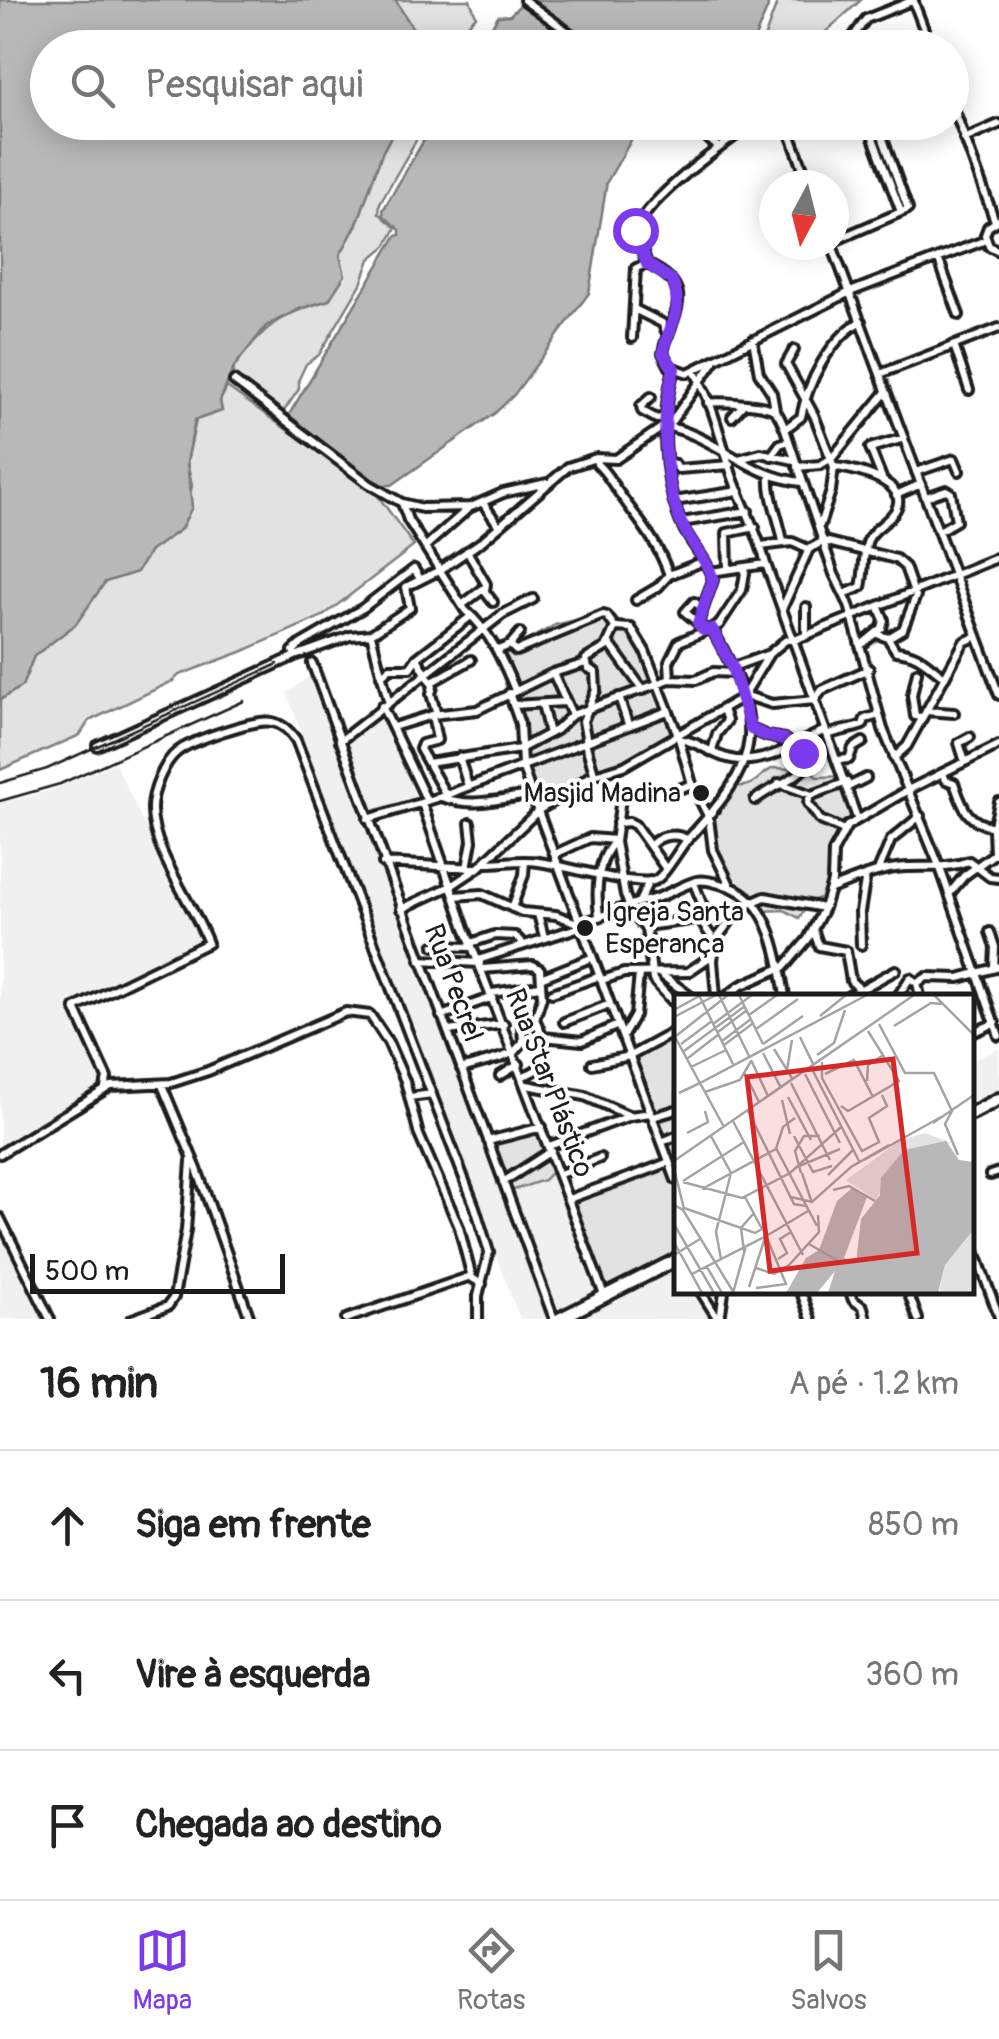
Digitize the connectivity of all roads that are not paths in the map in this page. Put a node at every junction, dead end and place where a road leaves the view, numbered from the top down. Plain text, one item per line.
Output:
1 (524, 0) edge
2 (914, 0) edge
3 (565, 30) edge
4 (858, 30) edge
5 (925, 30) edge
6 (999, 124) edge
7 (969, 137) edge
8 (710, 140) edge
9 (731, 140) edge
10 (793, 140) edge
11 (874, 140) edge
12 (884, 140) edge
13 (964, 140) edge
14 (720, 148) junction
15 (804, 170) edge
16 (898, 180) junction
17 (890, 184) junction
18 (901, 212) junction
19 (997, 221) edge
20 (849, 236) edge
21 (986, 240) junction
22 (999, 251) edge
23 (938, 258) junction
24 (839, 260) edge
25 (647, 264) junction
26 (850, 292) junction
27 (634, 309) junction
28 (959, 315) dead end
29 (861, 321) junction
30 (999, 328) edge
31 (668, 336) junction
32 (632, 338) dead end
33 (753, 340) junction
34 (954, 346) junction
35 (794, 350) dead end
36 (717, 359) junction
37 (674, 369) junction
38 (694, 371) junction
39 (880, 374) junction
40 (234, 381) dead end
41 (701, 384) junction
42 (969, 390) dead end
43 (886, 392) junction
44 (651, 397) dead end
45 (804, 398) junction
46 (708, 404) junction
47 (742, 406) junction
48 (775, 410) junction
49 (732, 417) dead end
50 (666, 421) junction
51 (785, 428) junction
52 (904, 438) junction
53 (789, 441) junction
54 (728, 454) junction
55 (772, 456) junction
56 (596, 458) junction
57 (738, 459) junction
58 (668, 463) junction
59 (833, 463) junction
60 (796, 464) junction
61 (730, 465) junction
62 (959, 471) dead end
63 (916, 472) junction
64 (770, 476) junction
65 (882, 481) junction
66 (802, 482) junction
67 (548, 483) junction
68 (921, 484) junction
69 (739, 491) junction
70 (891, 492) junction
71 (926, 497) junction
72 (674, 501) junction
73 (402, 503) junction
74 (483, 503) junction
75 (471, 507) junction
76 (748, 511) junction
77 (682, 522) junction
78 (499, 526) junction
79 (819, 526) junction
80 (755, 527) junction
81 (939, 531) junction
82 (824, 541) junction
83 (783, 542) junction
84 (426, 546) junction
85 (762, 546) junction
86 (809, 550) junction
87 (865, 551) junction
88 (467, 552) junction
89 (999, 557) edge
90 (704, 561) junction
91 (766, 564) junction
92 (746, 566) junction
93 (728, 569) junction
94 (440, 570) junction
95 (952, 570) junction
96 (711, 572) junction
97 (669, 575) junction
98 (420, 579) junction
99 (485, 590) junction
100 (844, 594) junction
101 (914, 595) junction
102 (533, 599) dead end
103 (636, 600) dead end
104 (493, 602) dead end
105 (462, 605) junction
106 (703, 608) junction
107 (782, 608) junction
108 (806, 608) dead end
109 (878, 608) junction
110 (471, 616) junction
111 (852, 618) junction
112 (615, 627) junction
113 (705, 627) junction
114 (482, 632) junction
115 (520, 633) dead end
116 (372, 634) junction
117 (877, 634) junction
118 (806, 636) junction
119 (976, 636) junction
120 (888, 638) junction
121 (792, 639) junction
122 (609, 643) junction
123 (510, 646) junction
124 (860, 646) junction
125 (498, 650) junction
126 (769, 654) junction
127 (295, 656) junction
128 (418, 658) junction
129 (471, 660) dead end
130 (586, 662) junction
131 (312, 663) dead end
132 (869, 669) junction
133 (734, 670) junction
134 (916, 672) dead end
135 (553, 674) junction
136 (381, 676) junction
137 (945, 678) junction
138 (430, 679) junction
139 (670, 679) junction
140 (658, 684) junction
141 (643, 690) junction
142 (512, 692) junction
143 (999, 695) edge
144 (744, 696) junction
145 (619, 697) junction
146 (815, 700) junction
147 (564, 702) junction
148 (385, 703) junction
149 (542, 704) junction
150 (513, 705) junction
151 (588, 709) junction
152 (722, 709) junction
153 (668, 711) junction
154 (954, 713) dead end
155 (924, 714) junction
156 (435, 715) junction
157 (572, 715) junction
158 (879, 715) junction
159 (628, 724) junction
160 (393, 727) junction
161 (751, 729) junction
162 (826, 732) junction
163 (548, 734) junction
164 (679, 737) junction
165 (970, 737) dead end
166 (340, 741) junction
167 (586, 742) junction
168 (864, 742) dead end
169 (999, 745) edge
170 (97, 746) dead end
171 (791, 747) junction
172 (520, 749) junction
173 (712, 751) junction
174 (459, 757) junction
175 (894, 758) junction
176 (838, 760) junction
177 (744, 762) junction
178 (966, 762) junction
179 (428, 763) junction
180 (522, 766) junction
181 (594, 773) junction
182 (942, 774) junction
183 (866, 778) dead end
184 (778, 783) junction
185 (692, 784) junction
186 (847, 784) junction
187 (468, 786) junction
188 (910, 789) junction
189 (810, 794) junction
190 (532, 795) junction
191 (443, 796) junction
192 (755, 800) dead end
193 (425, 802) junction
194 (999, 802) edge
195 (539, 810) junction
196 (920, 816) junction
197 (709, 818) junction
198 (857, 818) junction
199 (368, 819) junction
200 (470, 823) dead end
201 (617, 823) junction
202 (996, 824) edge
203 (844, 830) junction
204 (688, 840) junction
205 (615, 841) junction
206 (652, 845) junction
207 (556, 854) junction
208 (996, 858) edge
209 (525, 860) junction
210 (383, 863) junction
211 (558, 865) junction
212 (481, 866) junction
213 (979, 867) junction
214 (446, 868) junction
215 (467, 868) junction
216 (940, 868) junction
217 (666, 870) junction
218 (878, 870) junction
219 (601, 873) junction
220 (866, 875) junction
221 (620, 877) junction
222 (999, 878) edge
223 (649, 881) junction
224 (694, 882) junction
225 (730, 885) junction
226 (451, 886) junction
227 (830, 889) junction
228 (950, 894) junction
229 (454, 896) junction
230 (638, 902) junction
231 (752, 902) junction
232 (630, 906) junction
233 (512, 908) junction
234 (824, 908) junction
235 (402, 909) junction
236 (538, 914) junction
237 (600, 916) junction
238 (699, 919) junction
239 (580, 925) junction
240 (645, 926) junction
241 (814, 930) junction
242 (990, 932) dead end
243 (544, 938) junction
244 (715, 941) junction
245 (523, 944) junction
246 (472, 945) junction
247 (861, 945) dead end
248 (434, 946) dead end
249 (713, 955) junction
250 (591, 958) junction
251 (420, 960) junction
252 (480, 964) junction
253 (997, 967) edge
254 (780, 969) junction
255 (896, 970) dead end
256 (976, 972) junction
257 (655, 973) junction
258 (639, 974) junction
259 (601, 978) junction
260 (544, 979) junction
261 (916, 983) junction
262 (860, 988) junction
263 (687, 994) edge
264 (716, 994) edge
265 (729, 994) edge
266 (785, 994) edge
267 (852, 994) edge
268 (899, 994) edge
269 (919, 994) edge
270 (492, 995) junction
271 (674, 1003) edge
272 (610, 1004) junction
273 (536, 1015) junction
274 (441, 1016) junction
275 (564, 1022) dead end
276 (994, 1023) junction
277 (504, 1024) junction
278 (618, 1025) junction
279 (448, 1031) junction
280 (674, 1032) edge
281 (974, 1032) edge
282 (622, 1036) junction
283 (999, 1036) edge
284 (543, 1037) junction
285 (514, 1052) junction
286 (630, 1056) junction
287 (518, 1064) junction
288 (592, 1064) dead end
289 (461, 1069) junction
290 (500, 1076) dead end
291 (525, 1080) junction
292 (162, 1084) junction
293 (106, 1088) junction
294 (432, 1094) junction
295 (410, 1097) junction
296 (999, 1100) edge
297 (674, 1110) edge
298 (974, 1112) edge
299 (652, 1115) junction
300 (630, 1116) junction
301 (542, 1128) junction
302 (674, 1137) edge
303 (488, 1142) junction
304 (662, 1142) junction
305 (550, 1149) junction
306 (0, 1154) edge
307 (191, 1155) junction
308 (600, 1158) dead end
309 (670, 1162) junction
310 (560, 1174) junction
311 (674, 1174) edge
312 (503, 1182) junction
313 (569, 1200) junction
314 (0, 1218) edge
315 (974, 1249) edge
316 (674, 1261) edge
317 (471, 1276) junction
318 (999, 1280) edge
319 (482, 1284) junction
320 (988, 1288) junction
321 (702, 1294) edge
322 (724, 1294) edge
323 (802, 1294) edge
324 (850, 1294) edge
325 (909, 1294) edge
326 (604, 1296) junction
327 (999, 1317) edge
328 (50, 1319) edge
329 (132, 1319) edge
330 (250, 1319) edge
331 (346, 1319) edge
332 (478, 1319) edge
333 (556, 1319) edge
334 (719, 1319) edge
335 (811, 1319) edge
336 (866, 1319) edge
337 (918, 1319) edge

1 - 3 street
2 - 4 street
2 - 5 street
6 - 7 street
8 - 14 street
9 - 14 street
10 - 15 street
11 - 17 street
12 - 16 street
13 - 19 street
14 - 25 street
16 - 17 street
16 - 18 street
17 - 18 street
18 - 20 street
19 - 21 street
21 - 22 street
21 - 23 street
23 - 26 street
23 - 28 street
24 - 26 street
25 - 27 street
25 - 31 street
26 - 29 street
26 - 33 street
27 - 31 street
27 - 32 street
29 - 39 street
29 - 45 street
30 - 34 street
31 - 37 street
33 - 36 street
33 - 48 street
34 - 39 street
34 - 42 street
35 - 45 street
36 - 38 street
36 - 41 street
37 - 38 street
37 - 50 street
38 - 41 street
39 - 43 street
40 - 73 street
41 - 46 street
41 - 50 street
43 - 52 street
43 - 59 street
44 - 50 street
45 - 51 street
45 - 59 street
46 - 47 street
46 - 54 street
47 - 48 street
47 - 49 street
48 - 51 street
50 - 54 street
50 - 56 street
50 - 58 street
51 - 53 street
52 - 63 street
52 - 65 street
53 - 55 street
53 - 60 street
54 - 57 street
54 - 61 street
55 - 57 street
55 - 60 street
56 - 67 street
56 - 97 street
57 - 64 street
58 - 61 street
58 - 72 street
59 - 60 street
59 - 65 street
59 - 79 street
60 - 66 street
61 - 69 street
62 - 63 street
63 - 68 street
64 - 66 street
64 - 83 street
65 - 70 street
66 - 79 street
67 - 74 street
67 - 78 street
68 - 70 street
68 - 71 street
69 - 72 street
69 - 76 street
70 - 87 street
71 - 81 street
71 - 81 street
72 - 77 street
73 - 75 street
73 - 84 street
74 - 75 street
74 - 78 street
75 - 84 street
76 - 77 street
76 - 80 street
77 - 90 street
78 - 88 street
79 - 82 street
80 - 85 street
80 - 93 street
81 - 95 street
82 - 86 street
82 - 87 street
82 - 100 street
83 - 85 street
83 - 86 street
84 - 94 street
85 - 91 street
86 - 107 street
87 - 100 street
87 - 101 street
88 - 94 street
88 - 99 street
89 - 95 street
90 - 96 street
90 - 97 street
91 - 92 street
91 - 107 street
92 - 93 street
92 - 113 street
93 - 96 street
94 - 98 street
94 - 105 street
95 - 101 street
95 - 119 street
96 - 106 street
97 - 103 street
98 - 116 street
98 - 127 street
99 - 104 street
99 - 105 street
100 - 111 street
101 - 109 street
101 - 120 street
102 - 114 street
105 - 110 street
106 - 113 street
106 - 113 street
107 - 121 street
108 - 118 street
109 - 111 street
109 - 117 street
110 - 114 street
110 - 128 street
111 - 118 street
111 - 124 street
112 - 122 street
112 - 123 street
112 - 140 street
113 - 133 street
113 - 139 street
114 - 125 street
114 - 138 street
115 - 123 street
116 - 127 street
116 - 136 street, Rua Star Plástico
117 - 120 street
117 - 124 street
118 - 121 street
119 - 137 street
119 - 143 street
120 - 137 street
121 - 126 street
121 - 146 street
122 - 130 street
122 - 141 street
123 - 125 street
124 - 132 street
125 - 142 street
126 - 133 street
126 - 144 street
127 - 170 street
128 - 136 street
128 - 138 street
129 - 138 street
130 - 135 street
130 - 151 street
131 - 166 street, Rua Pecrel
132 - 146 street
132 - 158 street
133 - 139 street
133 - 144 street
134 - 155 street
135 - 142 street
135 - 147 street
136 - 148 street, Rua Star Plástico
137 - 155 street
138 - 148 street
138 - 156 street
139 - 140 street
140 - 141 street
140 - 153 street
141 - 145 street
142 - 150 street
142 - 156 street
144 - 146 street
144 - 152 street
144 - 161 street
145 - 151 street
145 - 159 street
146 - 162 street
147 - 149 street
147 - 157 street
148 - 160 street, Rua Star Plástico
148 - 166 street
149 - 150 street
149 - 163 street
150 - 172 street
151 - 157 street
151 - 167 street
152 - 164 street
152 - 173 street
153 - 159 street
153 - 164 street
154 - 155 street
155 - 175 street
156 - 160 street
156 - 179 street
157 - 163 street
158 - 162 street
158 - 175 street
159 - 167 street
160 - 193 street, Rua Star Plástico
161 - 171 street
161 - 177 street
162 - 171 street
162 - 176 street
163 - 172 street
164 - 173 street
164 - 181 street
164 - 185 street
165 - 178 street
166 - 199 street, Rua Pecrel
167 - 180 street
167 - 181 street
168 - 176 street
169 - 178 street
171 - 177 street
171 - 184 street
172 - 174 street
172 - 180 street
173 - 177 street
174 - 179 street
174 - 187 street
175 - 188 street
176 - 186 street
177 - 197 street
178 - 182 street
179 - 191 street
180 - 187 street
180 - 190 street
181 - 195 street
182 - 188 street
182 - 202 street
183 - 186 street
184 - 189 street
184 - 192 street
185 - 197 street
185 - 201 street
186 - 189 street
186 - 198 street
187 - 191 street
188 - 196 street
188 - 198 street
189 - 203 street
190 - 191 street
190 - 195 street
191 - 193 street
193 - 199 street
193 - 214 street, Rua Star Plástico
194 - 202 street
195 - 207 street
195 - 212 street
196 - 216 street
196 - 218 street
197 - 204 street
197 - 225 street
198 - 203 street
199 - 210 street, Rua Pecrel
200 - 215 street
201 - 205 street
201 - 206 street
202 - 208 street
203 - 227 street
204 - 206 street
204 - 217 street
205 - 207 street
205 - 219 street
205 - 221 street
206 - 217 street
207 - 211 street
208 - 213 street
209 - 211 street
209 - 212 street
209 - 233 street
210 - 214 street
210 - 235 street, Rua Pecrel
211 - 219 street
211 - 239 street
212 - 215 street
212 - 226 street
213 - 216 street
213 - 222 street
213 - 228 street
214 - 215 street
214 - 226 street, Rua Star Plástico
216 - 218 street
216 - 228 street
217 - 223 street
218 - 220 street
219 - 221 street
219 - 237 street
220 - 227 street
220 - 247 street
221 - 223 street
221 - 232 street
223 - 230 street
224 - 225 street
224 - 230 street
224 - 238 street
225 - 231 street
226 - 229 street, Rua Star Plástico
226 - 235 street
227 - 234 street
228 - 256 street
229 - 233 street
229 - 246 street, Rua Star Plástico
230 - 232 street
231 - 234 street
231 - 244 street
231 - 254 street
232 - 237 street
232 - 240 street
233 - 236 street
234 - 241 street
235 - 251 street, Rua Pecrel
236 - 239 street
236 - 243 street
237 - 239 street
238 - 240 street
238 - 244 street
239 - 243 street
239 - 250 street
240 - 257 street
241 - 254 street
241 - 262 street
242 - 253 street
243 - 245 street
244 - 249 street
245 - 246 street
245 - 252 street
246 - 248 street
246 - 252 street, Rua Star Plástico
249 - 257 street
249 - 264 street
250 - 259 street
250 - 260 street
251 - 252 street
251 - 274 street, Rua Pecrel
252 - 260 street
252 - 270 street, Rua Star Plástico
253 - 256 street
254 - 265 street
254 - 266 street
255 - 262 street
256 - 261 street
256 - 276 street
257 - 258 street
257 - 263 street
257 - 271 street
258 - 259 street
258 - 282 street
259 - 260 street
259 - 272 street
260 - 270 street
260 - 273 street
261 - 268 street
261 - 269 street
262 - 267 street
270 - 274 street
270 - 277 street, Rua Star Plástico
272 - 275 street
272 - 278 street
273 - 284 street
273 - 285 street
274 - 279 street, Rua Pecrel
276 - 281 street
276 - 283 street
277 - 279 street
277 - 285 street, Rua Star Plástico
278 - 282 street
278 - 284 street
279 - 289 street, Rua Pecrel
280 - 286 street
282 - 286 street
284 - 291 street
285 - 287 street, Rua Star Plástico
285 - 289 street
286 - 288 street
286 - 299 street
287 - 290 street
287 - 291 street, Rua Star Plástico
289 - 303 street, Rua Pecrel
291 - 300 street
291 - 301 street, Rua Star Plástico
292 - 293 street
292 - 295 street
292 - 307 street
293 - 294 street
293 - 306 street
294 - 295 street
294 - 319 street
295 - 317 street
296 - 298 main road
297 - 299 street
299 - 300 street
299 - 304 street
300 - 305 street
301 - 303 street
301 - 305 street, Rua Star Plástico
302 - 304 street
303 - 312 street, Rua Pecrel
304 - 309 street
305 - 310 street, Rua Star Plástico
305 - 312 street
307 - 329 street
307 - 330 street
308 - 310 street
309 - 311 street
309 - 313 street
310 - 313 street, Rua Star Plástico
312 - 333 street, Rua Pecrel
313 - 326 street, Rua Star Plástico
314 - 328 street
315 - 320 street
316 - 326 main road
317 - 319 street
317 - 331 street
318 - 320 street
319 - 332 street
320 - 327 street
321 - 334 street
322 - 334 street
323 - 335 street
324 - 336 street
325 - 337 street
326 - 333 main road

